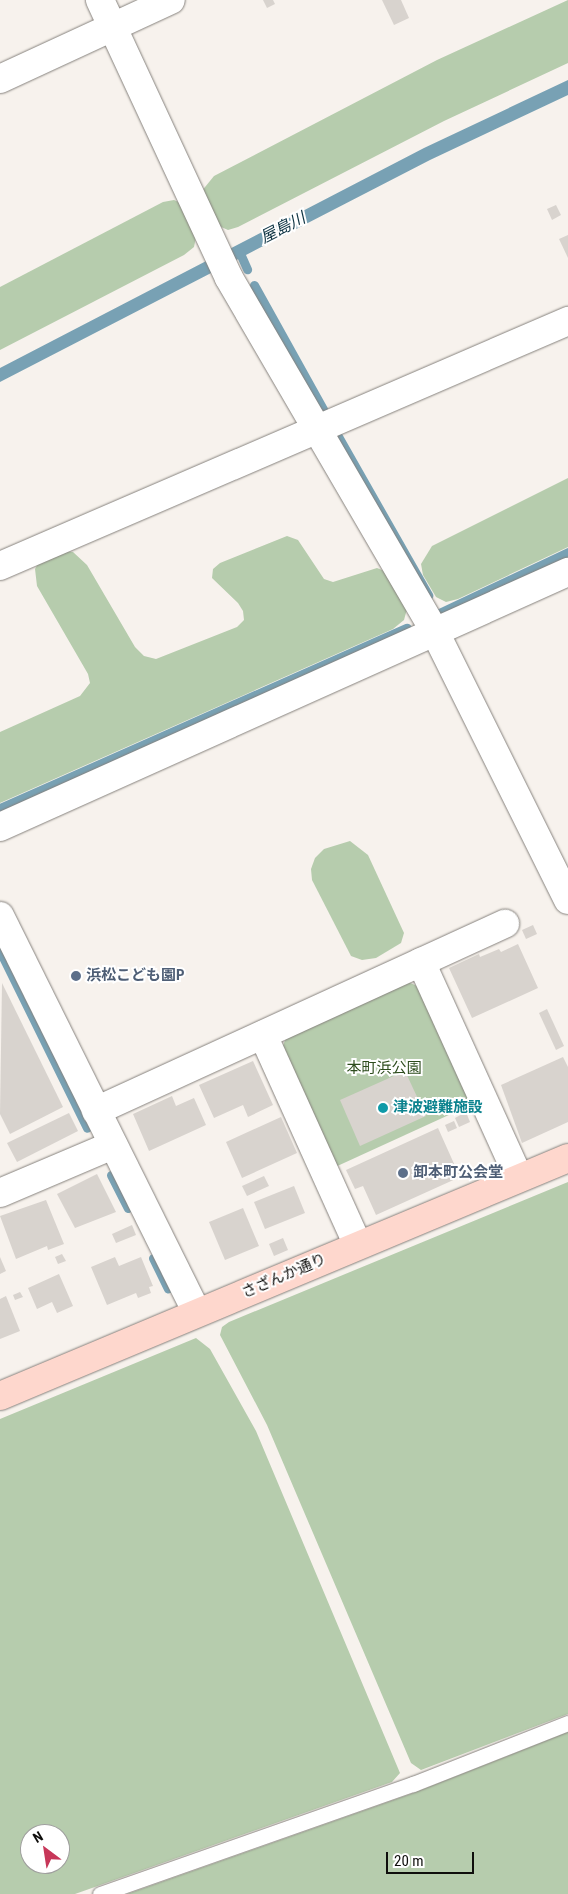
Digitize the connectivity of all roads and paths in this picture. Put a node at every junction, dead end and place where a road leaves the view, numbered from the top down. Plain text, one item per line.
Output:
1 (100, 0) edge
2 (171, 0) edge
3 (113, 27) junction
4 (0, 79) edge
5 (568, 321) edge
6 (317, 429) junction
7 (0, 566) edge
8 (568, 572) edge
9 (436, 634) junction
10 (0, 827) edge
11 (567, 894) edge
12 (0, 916) edge
13 (505, 924) dead end
14 (421, 962) junction
15 (263, 1035) junction
16 (96, 1111) junction
17 (113, 1145) junction
18 (568, 1158) edge
19 (519, 1178) junction
20 (0, 1193) edge
21 (358, 1245) junction
22 (197, 1312) junction
23 (0, 1396) edge
24 (568, 1723) edge
25 (100, 1894) edge

1 - 3 street
2 - 3 street
3 - 4 street
3 - 6 street
5 - 6 street
6 - 7 street
6 - 9 street
8 - 9 street
9 - 10 street
9 - 11 street
12 - 16 street
13 - 14 street
14 - 15 street
14 - 19 street
15 - 16 street
15 - 21 street
16 - 17 street
17 - 20 street
17 - 22 street
18 - 19 street, さざんか通り
19 - 21 street, さざんか通り
21 - 22 street, さざんか通り
22 - 23 street, さざんか通り
24 - 25 lane

